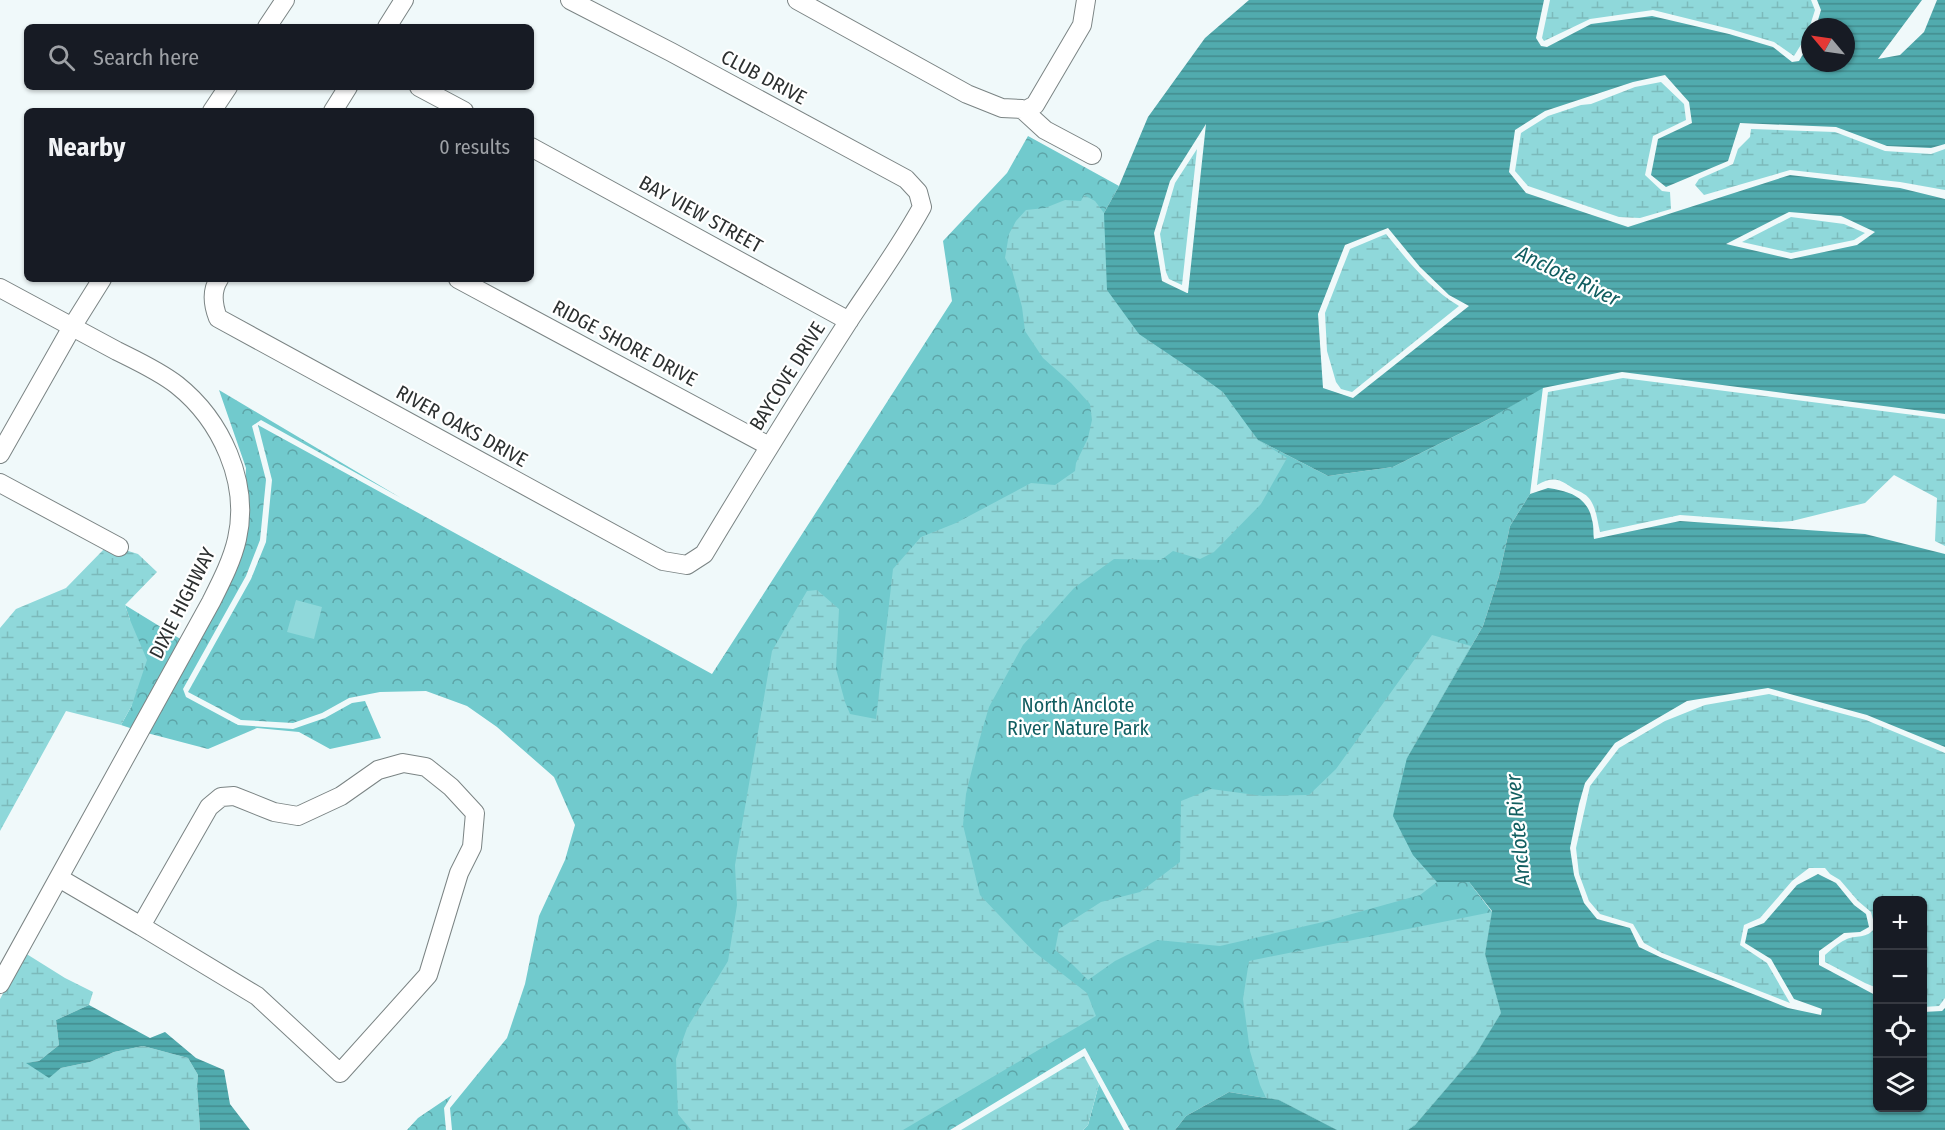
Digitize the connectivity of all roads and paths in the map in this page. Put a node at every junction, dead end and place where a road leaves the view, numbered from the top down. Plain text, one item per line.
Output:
1 (285, 0) edge
2 (404, 0) edge
3 (570, 0) edge
4 (797, 0) edge
5 (1086, 0) edge
6 (269, 24) edge
7 (389, 24) edge
8 (226, 90) edge
9 (346, 90) edge
10 (425, 90) edge
11 (214, 108) edge
12 (335, 108) edge
13 (458, 108) edge
14 (1024, 111) junction
15 (534, 149) edge
16 (1092, 155) dead end
17 (922, 207) joint
18 (100, 282) edge
19 (217, 282) edge
20 (464, 282) edge
21 (0, 288) edge
22 (849, 321) junction
23 (72, 327) junction
24 (769, 446) junction
25 (0, 454) edge
26 (0, 483) edge
27 (119, 546) dead end
28 (687, 565) joint
29 (58, 878) junction
30 (141, 926) junction
31 (0, 984) edge

1 - 6 street
2 - 7 street
3 - 17 street, CLUB DRIVE
4 - 14 street
5 - 14 street
8 - 11 street
9 - 12 street
10 - 13 street
14 - 16 street
15 - 22 street, BAY VIEW STREET
17 - 22 street, BAYCOVE DRIVE
18 - 23 street
19 - 28 street, RIVER OAKS DRIVE
20 - 24 street, RIDGE SHORE DRIVE
21 - 23 street, DIXIE HIGHWAY
22 - 24 street, BAYCOVE DRIVE
23 - 25 street
23 - 29 street, DIXIE HIGHWAY
24 - 28 street, BAYCOVE DRIVE
26 - 27 street
29 - 30 street
29 - 31 street, DIXIE HIGHWAY
30 - 30 street

